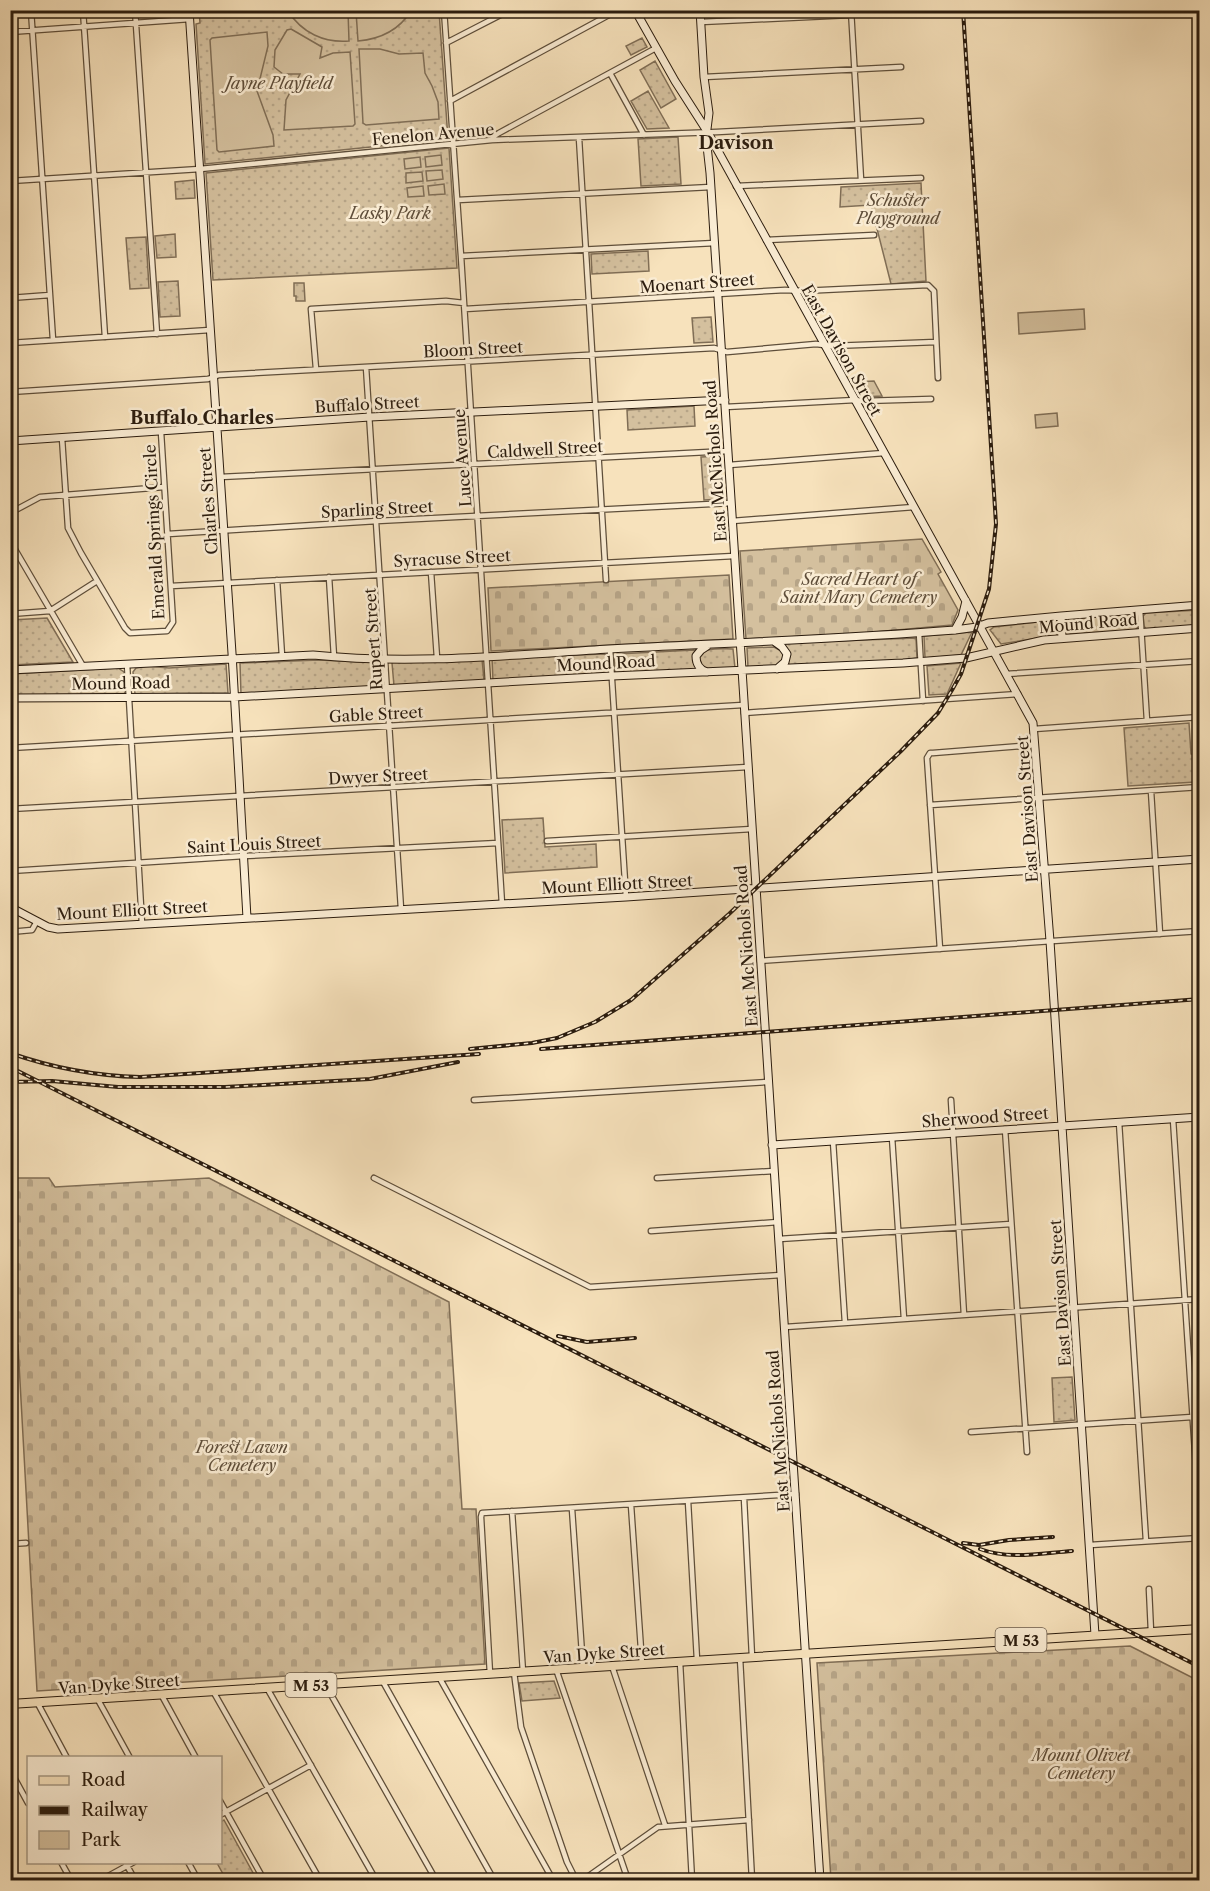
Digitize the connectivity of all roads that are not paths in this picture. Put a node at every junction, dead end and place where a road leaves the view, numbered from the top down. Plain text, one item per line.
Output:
1 (31, 10) edge
2 (83, 10) edge
3 (135, 10) edge
4 (189, 10) edge
5 (444, 10) edge
6 (510, 10) edge
7 (618, 10) edge
8 (636, 10) edge
9 (700, 10) edge
10 (851, 13) edge
11 (190, 20) junction
12 (701, 22) junction
13 (136, 23) junction
14 (84, 27) junction
15 (33, 30) junction
16 (10, 32) edge
17 (446, 44) junction
18 (656, 48) junction
19 (902, 67) dead end
20 (854, 70) junction
21 (610, 73) junction
22 (704, 77) junction
23 (450, 101) junction
24 (921, 121) dead end
25 (858, 124) junction
26 (706, 131) junction
27 (644, 135) junction
28 (579, 138) junction
29 (492, 140) junction
30 (453, 144) junction
31 (726, 167) junction
32 (200, 169) junction
33 (146, 172) junction
34 (710, 173) junction
35 (94, 176) junction
36 (921, 178) dead end
37 (42, 179) junction
38 (861, 180) junction
39 (10, 181) edge
40 (736, 186) junction
41 (711, 187) junction
42 (582, 194) junction
43 (458, 200) junction
44 (874, 236) dead end
45 (766, 240) junction
46 (715, 243) junction
47 (586, 250) junction
48 (461, 255) junction
49 (794, 290) junction
50 (718, 294) junction
51 (50, 295) junction
52 (10, 298) edge
53 (589, 303) junction
54 (464, 306) junction
55 (210, 330) junction
56 (157, 333) junction
57 (105, 337) junction
58 (53, 340) junction
59 (936, 342) junction
60 (10, 343) edge
61 (824, 345) junction
62 (722, 350) junction
63 (592, 355) junction
64 (468, 361) junction
65 (366, 367) junction
66 (316, 369) junction
67 (213, 376) junction
68 (938, 378) dead end
69 (10, 392) edge
70 (931, 399) dead end
71 (855, 400) junction
72 (725, 403) junction
73 (596, 406) junction
74 (471, 412) junction
75 (370, 417) junction
76 (216, 428) junction
77 (160, 432) junction
78 (62, 438) junction
79 (10, 441) edge
80 (728, 451) junction
81 (884, 453) junction
82 (598, 458) junction
83 (475, 465) junction
84 (729, 465) junction
85 (374, 471) junction
86 (220, 477) junction
87 (164, 487) junction
88 (66, 494) junction
89 (731, 503) junction
90 (914, 507) junction
91 (602, 510) junction
92 (10, 513) edge
93 (478, 516) junction
94 (377, 521) junction
95 (732, 521) junction
96 (224, 531) junction
97 (168, 534) junction
98 (10, 541) edge
99 (734, 556) junction
100 (605, 562) junction
101 (481, 569) junction
102 (431, 572) junction
103 (381, 574) junction
104 (329, 578) junction
105 (277, 580) junction
106 (606, 580) dead end
107 (97, 581) junction
108 (227, 583) junction
109 (171, 586) junction
110 (966, 601) junction
111 (1200, 605) edge
112 (1140, 610) junction
113 (50, 611) junction
114 (10, 614) edge
115 (1060, 615) junction
116 (981, 626) junction
117 (1200, 628) edge
118 (956, 630) junction
119 (1141, 632) junction
120 (919, 633) junction
121 (1062, 638) junction
122 (774, 642) junction
123 (740, 644) junction
124 (710, 645) junction
125 (610, 649) junction
126 (994, 651) junction
127 (282, 656) junction
128 (487, 656) junction
129 (334, 657) junction
130 (386, 658) junction
131 (437, 658) junction
132 (232, 660) junction
133 (1200, 661) edge
134 (921, 662) junction
135 (127, 664) junction
136 (1143, 664) junction
137 (83, 666) junction
138 (777, 669) junction
139 (10, 670) edge
140 (741, 670) junction
141 (707, 672) junction
142 (1006, 674) junction
143 (612, 676) junction
144 (488, 683) junction
145 (388, 688) junction
146 (1018, 694) junction
147 (128, 697) junction
148 (234, 697) junction
149 (10, 698) edge
150 (923, 700) junction
151 (744, 709) junction
152 (615, 713) junction
153 (1200, 717) edge
154 (491, 720) junction
155 (1147, 721) junction
156 (390, 726) junction
157 (1034, 729) junction
158 (237, 734) junction
159 (131, 740) junction
160 (1035, 745) junction
161 (10, 748) edge
162 (747, 767) junction
163 (619, 775) junction
164 (494, 782) junction
165 (394, 787) junction
166 (1200, 788) edge
167 (1151, 791) junction
168 (240, 795) junction
169 (1039, 798) junction
170 (135, 802) junction
171 (930, 806) junction
172 (10, 809) edge
173 (752, 829) junction
174 (622, 836) junction
175 (547, 841) dead end
176 (498, 843) junction
177 (398, 849) junction
178 (244, 856) junction
179 (1200, 859) edge
180 (1156, 862) junction
181 (139, 863) junction
182 (1045, 870) junction
183 (10, 871) edge
184 (935, 877) junction
185 (756, 889) junction
186 (627, 897) junction
187 (502, 904) junction
188 (10, 907) edge
189 (401, 909) junction
190 (248, 918) junction
191 (37, 921) junction
192 (142, 924) junction
193 (10, 932) edge
194 (1200, 932) edge
195 (1160, 934) junction
196 (1050, 941) junction
197 (940, 949) junction
198 (760, 961) junction
199 (768, 1082) junction
200 (474, 1100) dead end
201 (951, 1100) dead end
202 (1200, 1117) edge
203 (1173, 1119) junction
204 (1119, 1122) junction
205 (1063, 1126) junction
206 (1005, 1129) junction
207 (952, 1133) junction
208 (892, 1137) junction
209 (833, 1141) junction
210 (772, 1145) junction
211 (774, 1171) junction
212 (374, 1178) dead end
213 (657, 1178) dead end
214 (778, 1222) junction
215 (1011, 1224) junction
216 (958, 1227) junction
217 (651, 1231) dead end
218 (898, 1231) junction
219 (839, 1235) junction
220 (779, 1239) junction
221 (781, 1275) junction
222 (1200, 1299) edge
223 (1185, 1300) junction
224 (1131, 1304) junction
225 (1074, 1308) junction
226 (1017, 1311) junction
227 (964, 1315) junction
228 (904, 1319) junction
229 (845, 1323) junction
230 (785, 1327) junction
231 (1200, 1410) edge
232 (1192, 1411) junction
233 (1192, 1417) junction
234 (1138, 1421) junction
235 (1082, 1424) junction
236 (1025, 1428) junction
237 (972, 1432) dead end
238 (1027, 1452) dead end
239 (796, 1494) junction
240 (744, 1498) junction
241 (688, 1501) junction
242 (631, 1505) junction
243 (572, 1509) junction
244 (512, 1511) junction
245 (1200, 1529) edge
246 (1200, 1538) edge
247 (1146, 1541) junction
248 (26, 1543) dead end
249 (10, 1544) edge
250 (1090, 1545) junction
251 (1149, 1589) dead end
252 (1200, 1629) edge
253 (1151, 1632) junction
254 (1095, 1635) junction
255 (806, 1654) junction
256 (752, 1657) junction
257 (740, 1658) junction
258 (697, 1660) junction
259 (680, 1662) junction
260 (642, 1664) junction
261 (612, 1666) junction
262 (583, 1668) junction
263 (556, 1669) junction
264 (514, 1672) junction
265 (523, 1672) junction
266 (490, 1674) junction
267 (439, 1677) junction
268 (382, 1680) junction
269 (324, 1684) junction
270 (267, 1688) junction
271 (213, 1691) junction
272 (161, 1694) junction
273 (97, 1698) junction
274 (37, 1702) junction
275 (10, 1704) edge
276 (66, 1756) edge
277 (129, 1756) edge
278 (195, 1756) edge
279 (311, 1765) junction
280 (10, 1770) edge
281 (268, 1789) junction
282 (27, 1801) edge
283 (222, 1805) edge
284 (226, 1812) junction
285 (222, 1814) edge
286 (749, 1820) junction
287 (689, 1825) junction
288 (665, 1826) junction
289 (618, 1855) junction
290 (62, 1864) edge
291 (126, 1864) edge
292 (189, 1864) edge
293 (71, 1881) edge
294 (101, 1881) edge
295 (135, 1881) edge
296 (198, 1881) edge
297 (264, 1881) edge
298 (320, 1881) edge
299 (376, 1881) edge
300 (436, 1881) edge
301 (494, 1881) edge
302 (553, 1881) edge
303 (576, 1881) edge
304 (583, 1881) edge
305 (628, 1881) edge
306 (692, 1881) edge
307 (752, 1881) edge
308 (819, 1881) edge

1 - 15 street
2 - 14 street
3 - 13 street
4 - 11 main road, Charles Street
5 - 17 street, Luce Avenue
6 - 17 street
7 - 23 street
8 - 18 main road, East Davison Street
9 - 12 main road, East McNichols Road
10 - 12 street
10 - 20 street
11 - 13 street
11 - 32 main road, Charles Street
12 - 22 main road, East McNichols Road
13 - 14 street
13 - 33 street
14 - 15 street
14 - 35 street
15 - 16 street
15 - 37 street
17 - 23 street, Luce Avenue
18 - 21 street
18 - 26 main road, East Davison Street
19 - 20 street
20 - 22 street
20 - 25 street
21 - 27 street
21 - 29 street
22 - 26 main road, East McNichols Road
23 - 30 street, Luce Avenue
24 - 25 street, Fenelon Avenue
25 - 26 street, Fenelon Avenue
25 - 38 street
26 - 27 street, Fenelon Avenue
26 - 31 main road, East Davison Street
26 - 34 main road, East McNichols Road
27 - 28 street, Fenelon Avenue
28 - 29 street, Fenelon Avenue
28 - 42 street
29 - 30 street, Fenelon Avenue
30 - 32 street, Fenelon Avenue
30 - 43 street, Luce Avenue
31 - 34 main road
31 - 40 main road, East Davison Street
32 - 33 street, Fenelon Avenue
32 - 55 main road, Charles Street
33 - 35 street, Fenelon Avenue
33 - 56 street
34 - 41 main road, East McNichols Road
35 - 37 street, Fenelon Avenue
35 - 57 street
36 - 38 street
37 - 39 street, Fenelon Avenue
37 - 51 street
38 - 40 street
40 - 45 main road, East Davison Street
41 - 42 street
41 - 46 main road, East McNichols Road
42 - 43 street
42 - 47 street
43 - 48 street, Luce Avenue
44 - 45 street
45 - 49 main road, East Davison Street
46 - 47 street
46 - 50 main road, East McNichols Road
47 - 48 street
47 - 53 street
48 - 54 street, Luce Avenue
49 - 50 street, Moenart Street
49 - 59 street, Moenart Street
49 - 61 main road, East Davison Street
50 - 53 street, Moenart Street
50 - 62 main road, East McNichols Road
51 - 52 street
51 - 58 street
53 - 54 street, Moenart Street
53 - 63 street
54 - 64 street, Luce Avenue
54 - 66 street, Moenart Street
55 - 56 street
55 - 67 main road, Charles Street
56 - 57 street
57 - 58 street
58 - 60 street
59 - 61 street, Bloom Street
59 - 68 street
61 - 62 street, Bloom Street
61 - 71 main road, East Davison Street
62 - 63 street, Bloom Street
62 - 72 main road, East McNichols Road
63 - 64 street, Bloom Street
63 - 73 street
64 - 65 street, Bloom Street
64 - 74 street, Luce Avenue
65 - 66 street, Bloom Street
65 - 75 street, Rupert Street
66 - 67 street, Bloom Street
67 - 69 street, Bloom Street
67 - 76 main road, Charles Street
70 - 71 street, Buffalo Street
71 - 72 street, Buffalo Street
71 - 81 main road, East Davison Street
72 - 73 main road, Buffalo Street
72 - 80 main road, East McNichols Road
73 - 74 main road, Buffalo Street
73 - 82 street
74 - 75 main road, Buffalo Street
74 - 83 street, Luce Avenue
75 - 76 main road, Buffalo Street
75 - 85 street, Rupert Street
76 - 77 main road, Buffalo Street
76 - 86 main road, Charles Street
77 - 78 main road, Buffalo Street
77 - 87 street, Emerald Springs Circle
78 - 79 main road, Buffalo Street
78 - 88 street, Emerald Springs Circle
80 - 82 street, Caldwell Street
80 - 84 main road, East McNichols Road
81 - 84 street
81 - 90 main road, East Davison Street
82 - 83 street, Caldwell Street
82 - 91 street
83 - 85 street, Caldwell Street
83 - 93 street, Luce Avenue
84 - 89 main road, East McNichols Road
85 - 86 street, Caldwell Street
85 - 94 street, Rupert Street
86 - 96 main road, Charles Street
87 - 88 street
87 - 97 street, Emerald Springs Circle
88 - 92 street
88 - 107 street, Emerald Springs Circle
89 - 91 street, Sparling Street
89 - 95 main road, East McNichols Road
90 - 95 street
90 - 110 main road, East Davison Street
91 - 93 street, Sparling Street
91 - 100 street
93 - 94 street, Sparling Street
93 - 101 street, Luce Avenue
94 - 96 street, Sparling Street
94 - 103 street, Rupert Street
95 - 99 main road, East McNichols Road
96 - 97 street, Sparling Street
96 - 108 main road, Charles Street
97 - 109 street, Emerald Springs Circle
98 - 113 street
99 - 100 street, Syracuse Street
99 - 123 main road, East McNichols Road
100 - 101 street, Syracuse Street
100 - 106 street
101 - 102 street, Syracuse Street
101 - 128 street, Luce Avenue
102 - 103 street, Syracuse Street
102 - 131 street
103 - 104 street, Syracuse Street
103 - 130 street, Rupert Street
104 - 105 street, Syracuse Street
104 - 129 street
105 - 108 street, Syracuse Street
105 - 127 street
107 - 109 street, Emerald Springs Circle
107 - 113 street
108 - 109 street, Syracuse Street
108 - 132 main road, Charles Street
110 - 116 main road, East Davison Street
110 - 118 main road
111 - 112 main road, Mound Road
112 - 115 main road, Mound Road
112 - 119 street
113 - 114 street
113 - 137 street
115 - 116 main road, Mound Road
115 - 121 main road
116 - 118 main road, Mound Road
116 - 126 main road, East Davison Street
117 - 119 main road, Mound Road
118 - 120 main road, Mound Road
119 - 121 main road, Mound Road
119 - 136 street
120 - 122 main road, Mound Road
120 - 134 street
121 - 126 main road, Mound Road
122 - 123 main road, Mound Road
122 - 138 main road
123 - 124 main road, Mound Road
123 - 140 main road, East McNichols Road
124 - 125 main road, Mound Road
124 - 141 main road
125 - 128 main road, Mound Road
125 - 143 street
126 - 134 main road, Mound Road
126 - 142 main road, East Davison Street
127 - 129 main road, Mound Road
127 - 132 main road, Mound Road
128 - 131 main road, Mound Road
128 - 144 street, Luce Avenue
129 - 130 main road, Mound Road
130 - 131 main road, Mound Road
130 - 145 street, Rupert Street
132 - 135 main road, Mound Road
132 - 148 main road, Charles Street
133 - 136 street
134 - 138 main road, Mound Road
134 - 150 street
135 - 137 main road, Mound Road
135 - 147 street
136 - 142 street
136 - 155 street
137 - 139 main road, Mound Road
138 - 140 main road, Mound Road
140 - 141 main road, Mound Road
140 - 151 main road, East McNichols Road
141 - 143 main road, Mound Road
142 - 146 main road, East Davison Street
143 - 144 main road, Mound Road
143 - 152 street
144 - 145 main road, Mound Road
144 - 154 street, Luce Avenue
145 - 148 main road, Mound Road
145 - 156 street, Rupert Street
146 - 150 street, Gable Street
146 - 157 main road, East Davison Street
147 - 148 main road, Mound Road
147 - 149 main road, Mound Road
147 - 159 street
148 - 158 main road, Charles Street
150 - 151 street, Gable Street
151 - 152 street, Gable Street
151 - 162 main road, East McNichols Road
152 - 154 street, Gable Street
152 - 163 street
153 - 155 street
154 - 156 street, Gable Street
154 - 164 street, Luce Avenue
155 - 157 street
156 - 158 street, Gable Street
156 - 165 street, Rupert Street
157 - 160 main road, East Davison Street
158 - 159 street, Gable Street
158 - 168 main road, Charles Street
159 - 161 street, Gable Street
159 - 170 street
160 - 169 main road, East Davison Street
160 - 171 street
162 - 163 street, Dwyer Street
162 - 173 main road, East McNichols Road
163 - 164 street, Dwyer Street
163 - 174 street
164 - 165 street, Dwyer Street
164 - 176 street, Luce Avenue
165 - 168 street, Dwyer Street
165 - 177 street, Rupert Street
166 - 167 street
167 - 169 street
167 - 180 street
168 - 170 street, Dwyer Street
168 - 178 main road, Charles Street
169 - 171 street
169 - 182 main road, East Davison Street
170 - 172 street, Dwyer Street
170 - 181 street
171 - 184 street
173 - 174 street
173 - 185 main road, East McNichols Road
174 - 175 street
174 - 186 street
176 - 177 street, Saint Louis Street
176 - 187 street, Luce Avenue
177 - 178 street, Saint Louis Street
177 - 189 street, Rupert Street
178 - 181 street, Saint Louis Street
178 - 190 main road, Charles Street
179 - 180 main road, Mount Elliott Street
180 - 182 main road, Mount Elliott Street
180 - 195 street
181 - 183 street, Saint Louis Street
181 - 192 street
182 - 184 main road, Mount Elliott Street
182 - 196 main road, East Davison Street
184 - 185 main road, Mount Elliott Street
184 - 197 street
185 - 186 main road, Mount Elliott Street
185 - 198 main road, East McNichols Road
186 - 187 main road, Mount Elliott Street
187 - 189 main road, Mount Elliott Street
188 - 191 main road, Mount Elliott Street
189 - 190 main road, Mount Elliott Street
190 - 192 main road, Mount Elliott Street
191 - 192 main road, Mount Elliott Street
191 - 193 street
194 - 195 street
195 - 196 street
196 - 197 street
196 - 205 main road, East Davison Street
197 - 198 street
198 - 199 main road, East McNichols Road
199 - 200 street
199 - 210 main road, East McNichols Road
201 - 207 street
202 - 203 main road, Sherwood Street
203 - 204 main road, Sherwood Street
203 - 223 street
204 - 205 main road, Sherwood Street
204 - 224 street
205 - 206 main road, Sherwood Street
205 - 225 main road, East Davison Street
206 - 207 main road, Sherwood Street
206 - 215 street
207 - 208 main road, Sherwood Street
207 - 216 street
208 - 209 main road, Sherwood Street
208 - 218 street
209 - 210 main road, Sherwood Street
209 - 219 street
210 - 211 main road, East McNichols Road
211 - 213 street
211 - 214 main road, East McNichols Road
212 - 221 street
214 - 217 street
214 - 220 main road, East McNichols Road
215 - 216 street
215 - 226 street
216 - 218 street
216 - 227 street
218 - 219 street
218 - 228 street
219 - 220 street
219 - 229 street
220 - 221 main road, East McNichols Road
221 - 230 main road, East McNichols Road
222 - 223 street
223 - 224 street
223 - 232 street
224 - 225 street
224 - 234 street
225 - 226 street
225 - 235 main road, East Davison Street
226 - 227 street
226 - 236 street
227 - 228 street
228 - 229 street
229 - 230 street
230 - 239 main road, East McNichols Road
231 - 232 street
232 - 233 street
233 - 234 street
233 - 245 street
234 - 235 street
234 - 247 street
235 - 236 street
235 - 250 main road, East Davison Street
236 - 237 street
236 - 238 street
239 - 240 street
239 - 255 main road, East McNichols Road
240 - 241 street
240 - 256 street
241 - 242 street
241 - 258 street
242 - 243 street
242 - 260 street
243 - 244 street
243 - 262 street
244 - 265 street
244 - 266 street
246 - 247 street
247 - 250 street
248 - 249 street
250 - 254 main road, East Davison Street
251 - 253 street
252 - 253 main road, Van Dyke Street / M 53
253 - 254 main road, Van Dyke Street / M 53
254 - 255 main road, Van Dyke Street / M 53
255 - 256 main road, Van Dyke Street / M 53
255 - 308 main road, East McNichols Road
256 - 257 main road, Van Dyke Street / M 53
257 - 258 main road, Van Dyke Street / M 53
257 - 286 street
258 - 259 main road, Van Dyke Street / M 53
259 - 260 main road, Van Dyke Street / M 53
259 - 287 street
260 - 261 main road, Van Dyke Street / M 53
261 - 262 main road, Van Dyke Street / M 53
261 - 288 street
262 - 263 main road, Van Dyke Street / M 53
263 - 265 main road, Van Dyke Street / M 53
263 - 289 street
264 - 265 main road, Van Dyke Street / M 53
264 - 266 main road, Van Dyke Street / M 53
264 - 303 street
266 - 267 main road, Van Dyke Street / M 53
267 - 268 main road, Van Dyke Street / M 53
267 - 302 street
268 - 269 main road, Van Dyke Street / M 53
268 - 301 street
269 - 270 main road, Van Dyke Street / M 53
269 - 300 street
270 - 271 main road, Van Dyke Street / M 53
270 - 279 street
271 - 272 main road, Van Dyke Street / M 53
271 - 281 street
272 - 273 main road, Van Dyke Street / M 53
272 - 278 street
273 - 274 main road, Van Dyke Street / M 53
273 - 277 street
274 - 275 main road, Van Dyke Street / M 53
274 - 276 street
279 - 281 street
279 - 299 street
280 - 282 street
281 - 284 street
281 - 298 street
283 - 284 street
284 - 285 street
284 - 297 street
286 - 287 street
286 - 307 street
287 - 288 street
287 - 306 street
288 - 289 street
289 - 304 street
289 - 305 street
290 - 293 street
291 - 294 street
291 - 295 street
292 - 296 street

